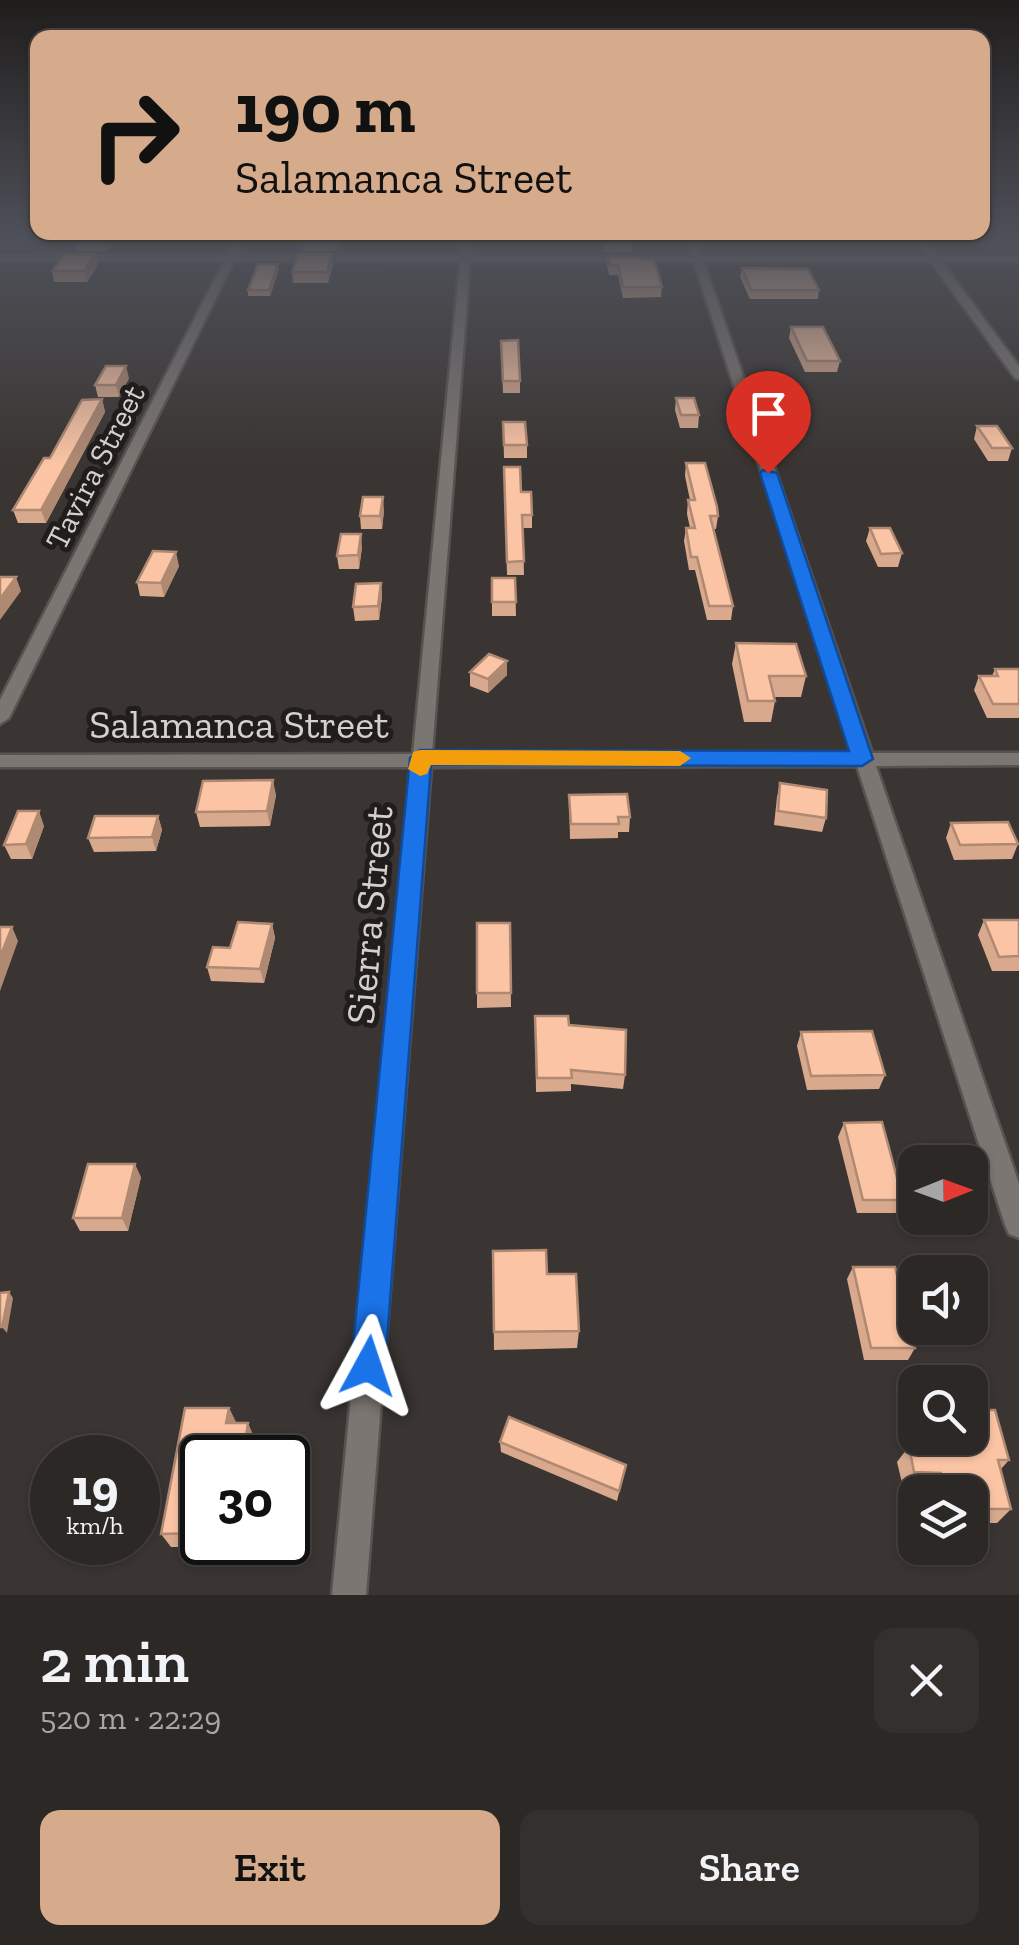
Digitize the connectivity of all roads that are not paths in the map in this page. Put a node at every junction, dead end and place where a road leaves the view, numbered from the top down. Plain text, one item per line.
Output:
1 (202, 315) edge
2 (460, 315) edge
3 (716, 315) edge
4 (975, 315) edge
5 (1019, 375) edge
6 (0, 718) edge
7 (420, 758) junction
8 (862, 759) junction
9 (1019, 759) edge
10 (0, 761) edge
11 (1019, 1225) edge
12 (348, 1595) edge

1 - 6 street, Tavira Street
2 - 7 street, Sierra Street
3 - 8 street
4 - 5 street
7 - 8 street, Salamanca Street
7 - 10 street, Salamanca Street
7 - 12 street, Sierra Street
8 - 9 street, Salamanca Street
8 - 11 street

